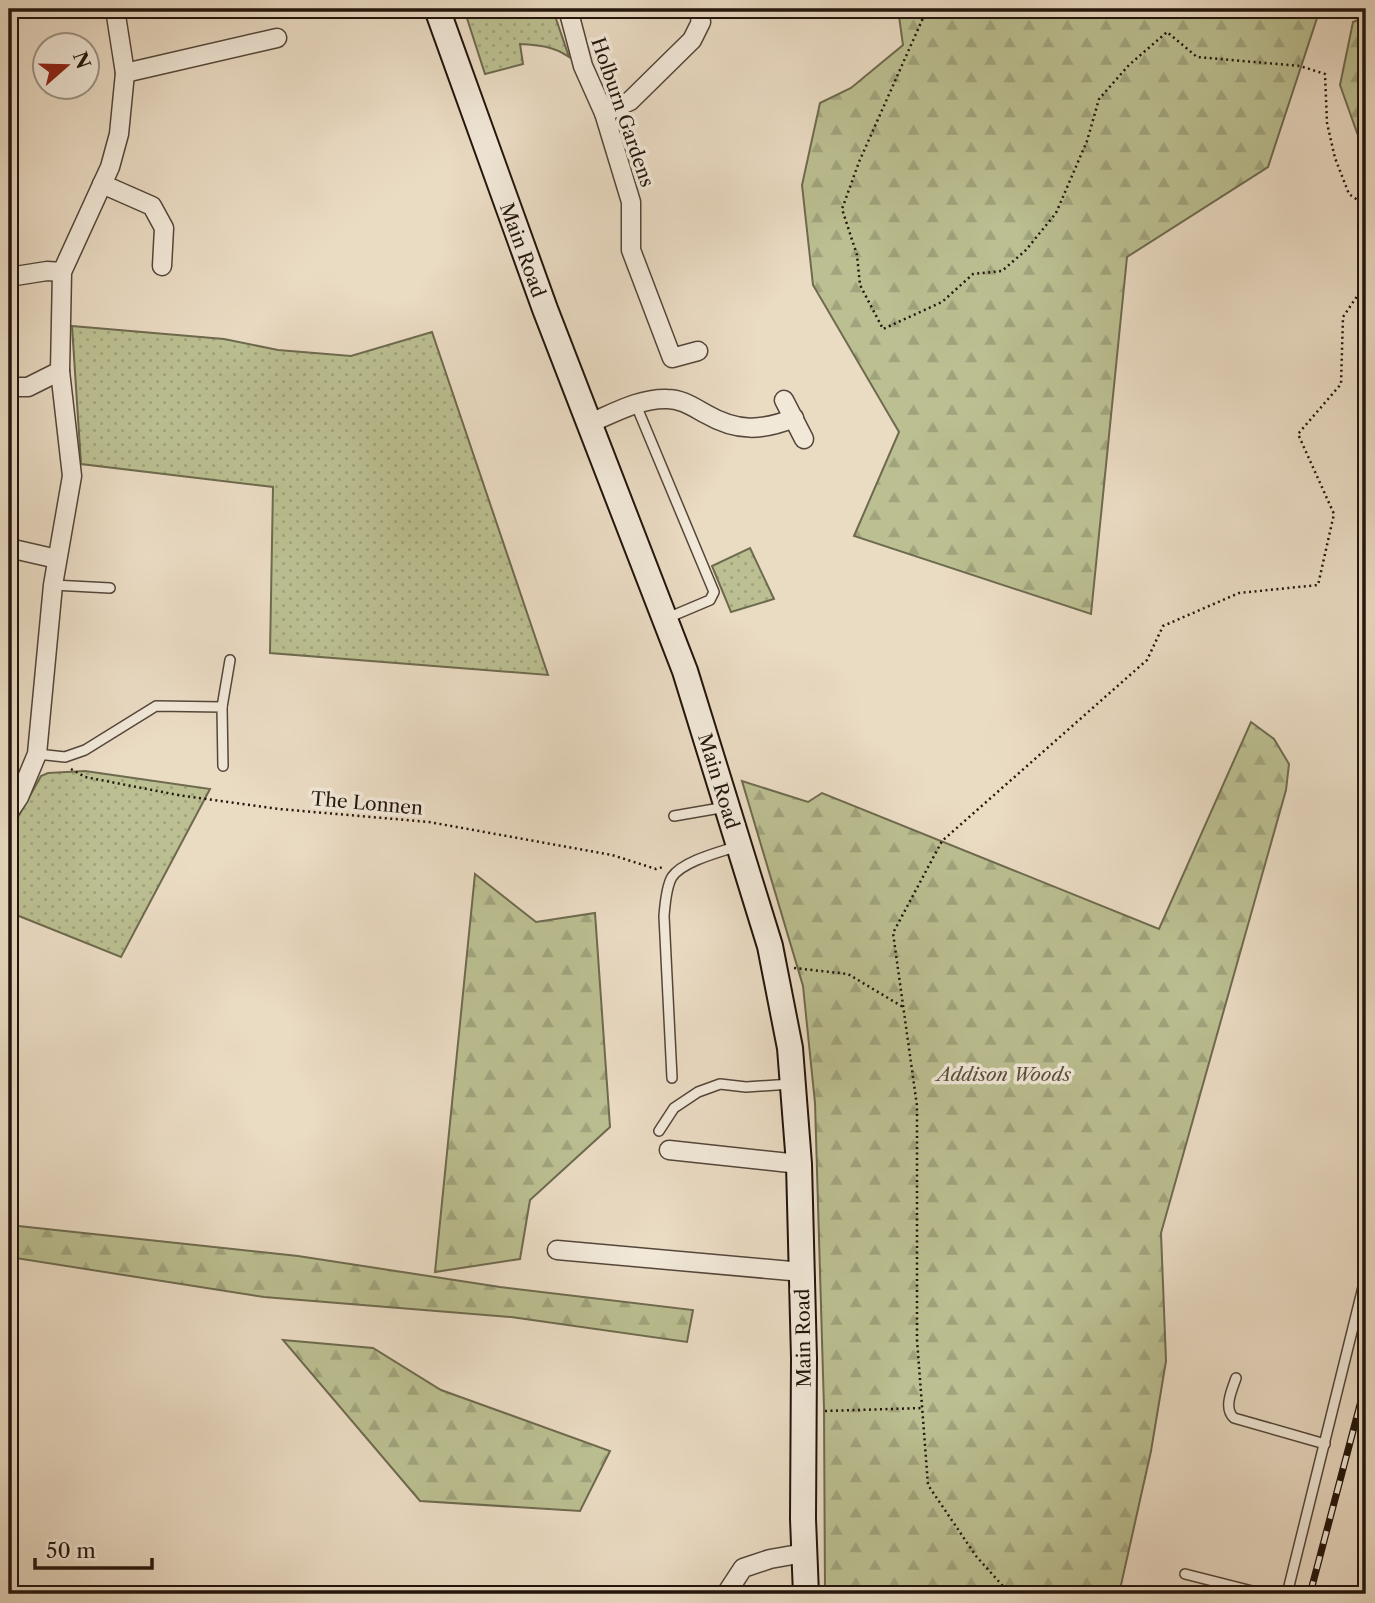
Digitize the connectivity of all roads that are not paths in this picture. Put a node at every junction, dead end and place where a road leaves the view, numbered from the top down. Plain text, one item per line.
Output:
1 (115, 9) edge
2 (437, 9) edge
3 (698, 9) edge
4 (568, 11) edge
5 (277, 38) dead end
6 (125, 73) junction
7 (604, 113) junction
8 (103, 184) junction
9 (162, 266) dead end
10 (62, 272) junction
11 (9, 277) edge
12 (698, 351) dead end
13 (60, 371) junction
14 (9, 387) edge
15 (784, 400) dead end
16 (636, 405) junction
17 (794, 418) junction
18 (590, 423) junction
19 (804, 439) dead end
20 (9, 548) edge
21 (57, 559) junction
22 (53, 585) junction
23 (110, 588) dead end
24 (664, 619) junction
25 (230, 660) dead end
26 (222, 707) junction
27 (37, 754) junction
28 (223, 766) dead end
29 (12, 801) edge
30 (727, 807) junction
31 (674, 816) dead end
32 (739, 845) junction
33 (672, 1078) dead end
34 (792, 1084) junction
35 (659, 1131) dead end
36 (669, 1150) dead end
37 (799, 1164) junction
38 (557, 1250) dead end
39 (802, 1272) junction
40 (1366, 1275) edge
41 (1236, 1378) dead end
42 (1325, 1444) junction
43 (804, 1553) junction
44 (1185, 1574) dead end
45 (726, 1594) edge
46 (806, 1594) edge
47 (1264, 1594) edge
48 (1287, 1594) edge

1 - 6 street
2 - 18 main road, Main Road
3 - 7 street
4 - 7 street, Holburn Gardens
5 - 6 street
6 - 8 street
7 - 12 street, Holburn Gardens
8 - 9 street
8 - 10 street
10 - 11 street
10 - 13 street
13 - 14 street
13 - 21 street
15 - 17 street
16 - 17 street
16 - 18 street
16 - 24 lane
17 - 19 street
18 - 24 main road, Main Road
20 - 21 street
21 - 22 street
22 - 23 lane
22 - 27 street
24 - 30 main road, Main Road
25 - 26 lane
26 - 27 lane
26 - 28 lane
27 - 29 street
30 - 31 lane
30 - 32 main road, Main Road
32 - 33 lane
32 - 34 main road, Main Road
34 - 35 lane
34 - 37 main road, Main Road
36 - 37 street
37 - 39 main road, Main Road
38 - 39 street
39 - 43 main road, Main Road
40 - 42 lane
41 - 42 lane
42 - 48 lane
43 - 45 street
43 - 46 main road, Main Road
44 - 47 lane

